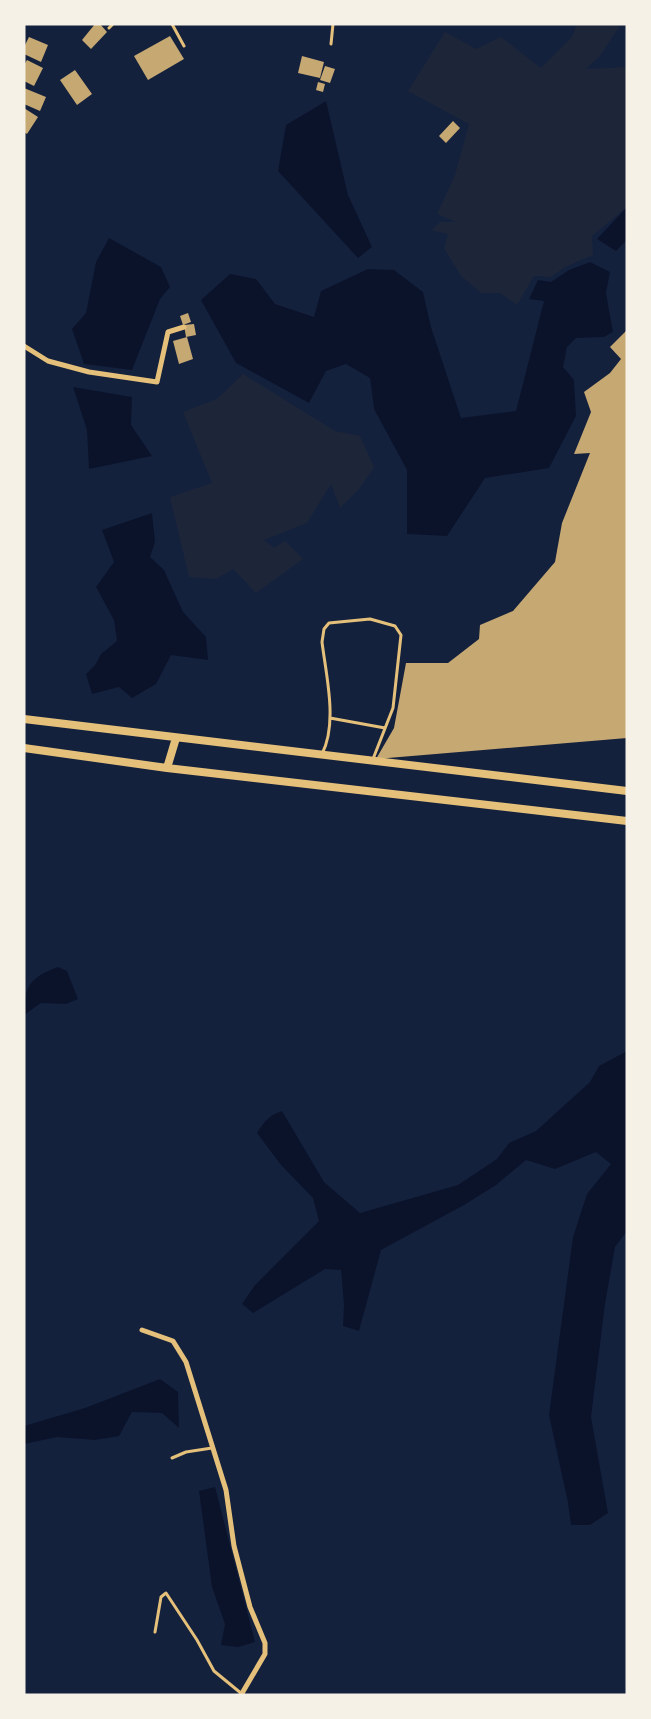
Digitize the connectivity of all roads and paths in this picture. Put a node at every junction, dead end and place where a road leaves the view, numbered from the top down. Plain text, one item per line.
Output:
1 (113, 24) edge
2 (172, 24) edge
3 (333, 24) edge
4 (110, 28) dead end
5 (331, 44) dead end
6 (184, 46) dead end
7 (184, 327) dead end
8 (24, 346) edge
9 (330, 718) junction
10 (24, 719) edge
11 (385, 728) junction
12 (176, 738) junction
13 (24, 748) edge
14 (322, 755) junction
15 (373, 761) junction
16 (167, 768) junction
17 (627, 791) edge
18 (627, 820) edge
19 (142, 1330) dead end
20 (214, 1448) junction
21 (172, 1458) dead end
22 (155, 1632) dead end
23 (242, 1694) edge

1 - 4 lane
2 - 6 lane
3 - 5 lane
7 - 8 street
9 - 11 lane
9 - 11 lane
9 - 14 lane
10 - 12 main road
11 - 15 lane
12 - 14 main road
12 - 16 main road
13 - 16 main road
14 - 15 main road
15 - 17 main road
16 - 18 main road
19 - 20 street
20 - 21 lane
20 - 23 street
22 - 23 lane

